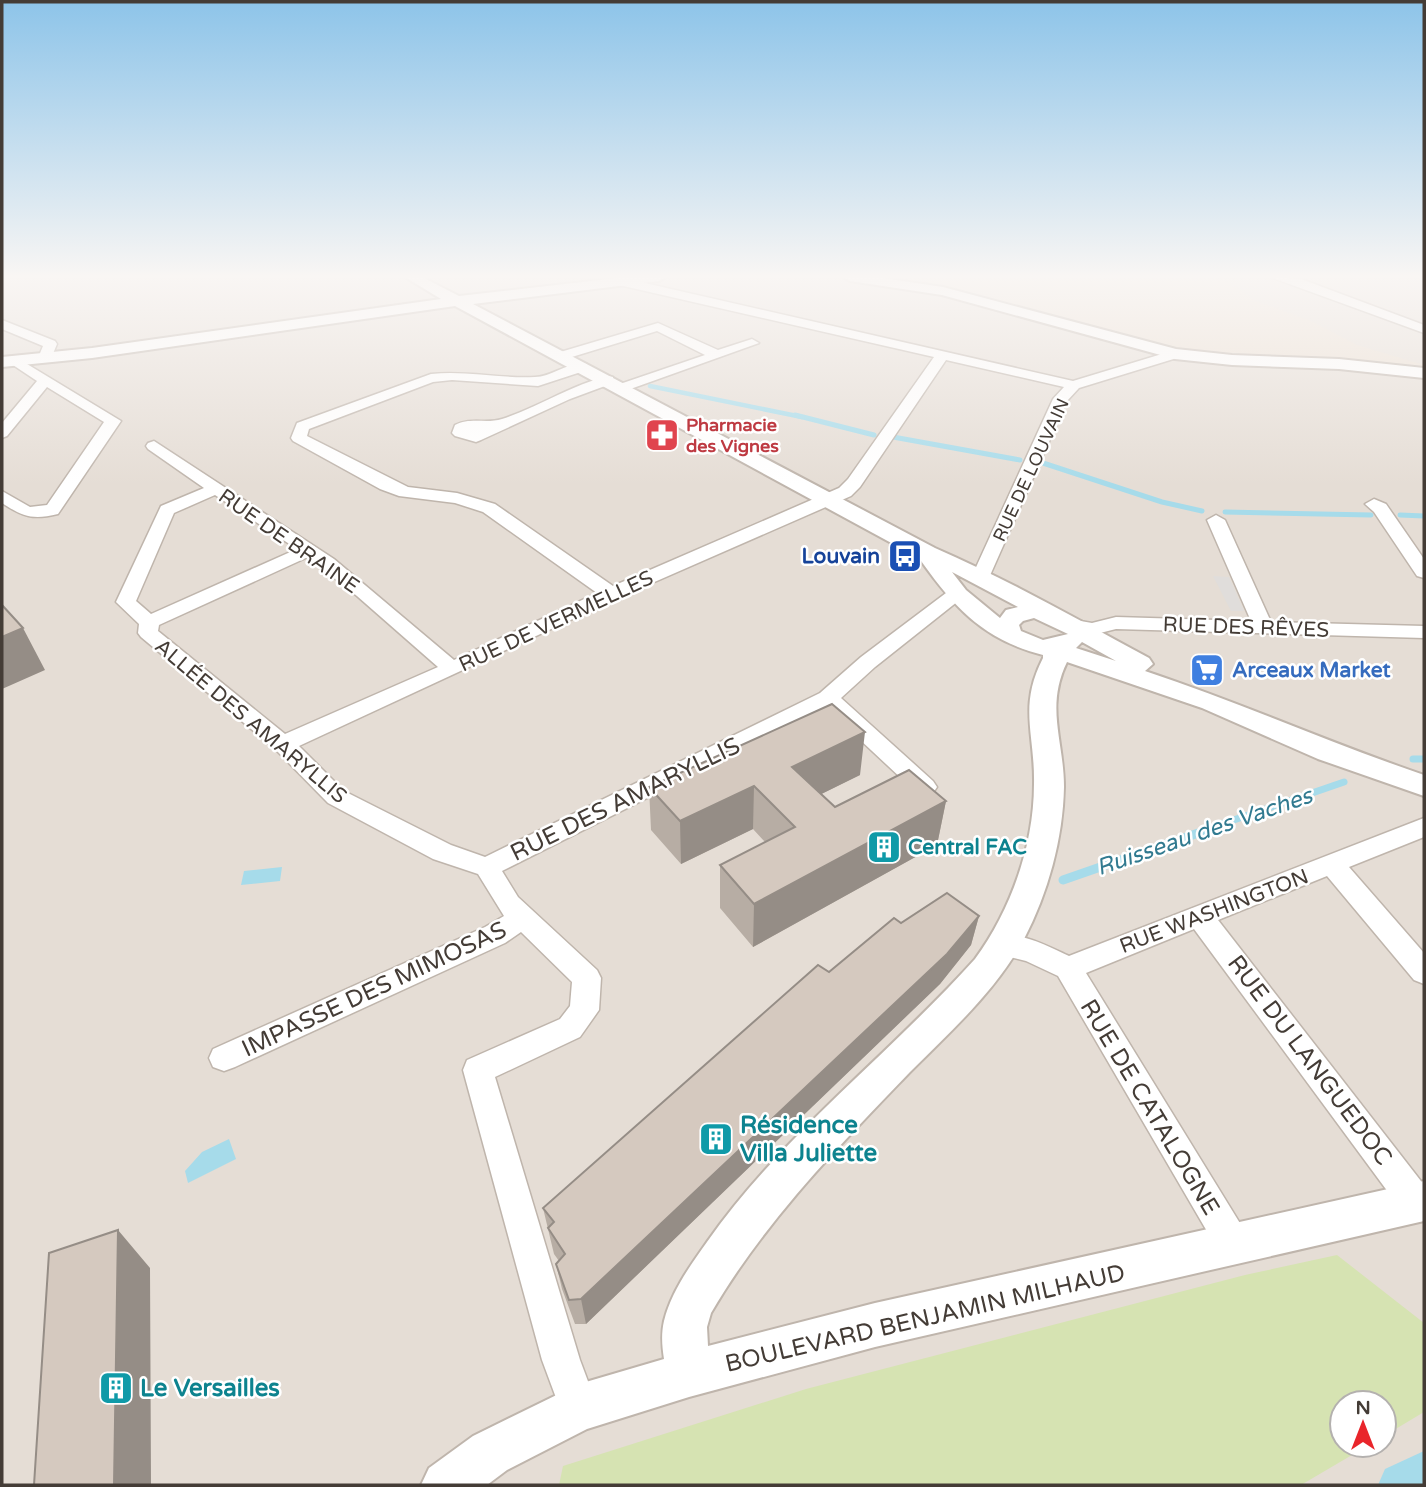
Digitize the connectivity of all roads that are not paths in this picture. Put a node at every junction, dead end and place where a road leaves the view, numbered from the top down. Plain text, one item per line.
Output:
1 (49, 346) edge
2 (136, 346) edge
3 (544, 346) edge
4 (591, 346) edge
5 (699, 346) edge
6 (738, 346) edge
7 (909, 346) edge
8 (1147, 346) edge
9 (715, 354) junction
10 (943, 354) junction
11 (1175, 354) junction
12 (562, 356) junction
13 (45, 358) junction
14 (22, 360) junction
15 (2, 362) edge
16 (582, 367) junction
17 (1424, 373) edge
18 (45, 380) junction
19 (538, 382) junction
20 (615, 384) junction
21 (1070, 389) junction
22 (565, 396) junction
23 (503, 424) dead end
24 (2, 433) edge
25 (154, 446) dead end
26 (216, 489) junction
27 (2, 496) edge
28 (457, 498) joint
29 (828, 498) junction
30 (1374, 504) dead end
31 (1216, 520) dead end
32 (309, 550) junction
33 (927, 553) junction
34 (1424, 572) edge
35 (981, 576) junction
36 (611, 594) junction
37 (957, 594) junction
38 (1043, 612) junction
39 (149, 622) junction
40 (1264, 628) junction
41 (1424, 632) edge
42 (1010, 635) junction
43 (1061, 637) junction
44 (452, 669) junction
45 (828, 698) junction
46 (284, 744) junction
47 (1424, 786) edge
48 (925, 787) edge
49 (1424, 827) edge
50 (1332, 865) junction
51 (487, 867) junction
52 (523, 918) junction
53 (1201, 918) junction
54 (1003, 945) junction
55 (1068, 968) junction
56 (1424, 972) edge
57 (224, 1058) dead end
58 (1421, 1202) edge
59 (1234, 1245) junction
60 (689, 1374) junction
61 (579, 1408) junction
62 (446, 1485) edge

1 - 13 street
2 - 13 street
3 - 12 street
4 - 12 street
5 - 9 street
6 - 9 street
7 - 10 street
8 - 11 street
9 - 20 street
10 - 21 street
10 - 29 street, RUE DE VERMELLES
11 - 17 street
11 - 21 street, RUE DE LOUVAIN
12 - 16 street
13 - 14 street
14 - 15 street
14 - 18 street
16 - 19 street
16 - 20 street
18 - 24 street
18 - 27 street
19 - 22 street
19 - 28 street
20 - 22 street
20 - 29 street
21 - 35 street, RUE DE LOUVAIN
22 - 23 street
25 - 26 street, RUE DE BRAINE
26 - 32 street, RUE DE BRAINE
26 - 39 street
28 - 36 street
29 - 33 street
29 - 36 street, RUE DE VERMELLES
30 - 34 street
31 - 40 street
32 - 39 street, ALLÉE DES AMARYLLIS
32 - 44 street, RUE DE BRAINE
33 - 35 street
33 - 37 street
35 - 38 street
36 - 44 street, RUE DE VERMELLES
37 - 42 street
37 - 45 street, RUE DES AMARYLLIS
38 - 42 street
38 - 43 street
39 - 46 street, ALLÉE DES AMARYLLIS
40 - 41 street, RUE DES RÊVES
40 - 43 street, RUE DES RÊVES
42 - 43 street
43 - 47 street
43 - 54 street
44 - 46 street, RUE DE VERMELLES
45 - 48 street
45 - 51 street, RUE DES AMARYLLIS
46 - 51 street, ALLÉE DES AMARYLLIS
49 - 50 street, RUE WASHINGTON
50 - 53 street, RUE WASHINGTON
50 - 56 street
51 - 52 street, RUE DES AMARYLLIS
52 - 57 street, IMPASSE DES MIMOSAS
52 - 61 street, RUE DES AMARYLLIS
53 - 55 street, RUE WASHINGTON
53 - 58 street, RUE DU LANGUEDOC
54 - 55 street
54 - 60 street
55 - 59 street, RUE DE CATALOGNE
58 - 59 street, BOULEVARD BENJAMIN MILHAUD
59 - 60 street, BOULEVARD BENJAMIN MILHAUD
60 - 61 street, BOULEVARD BENJAMIN MILHAUD
61 - 62 street, BOULEVARD BENJAMIN MILHAUD

